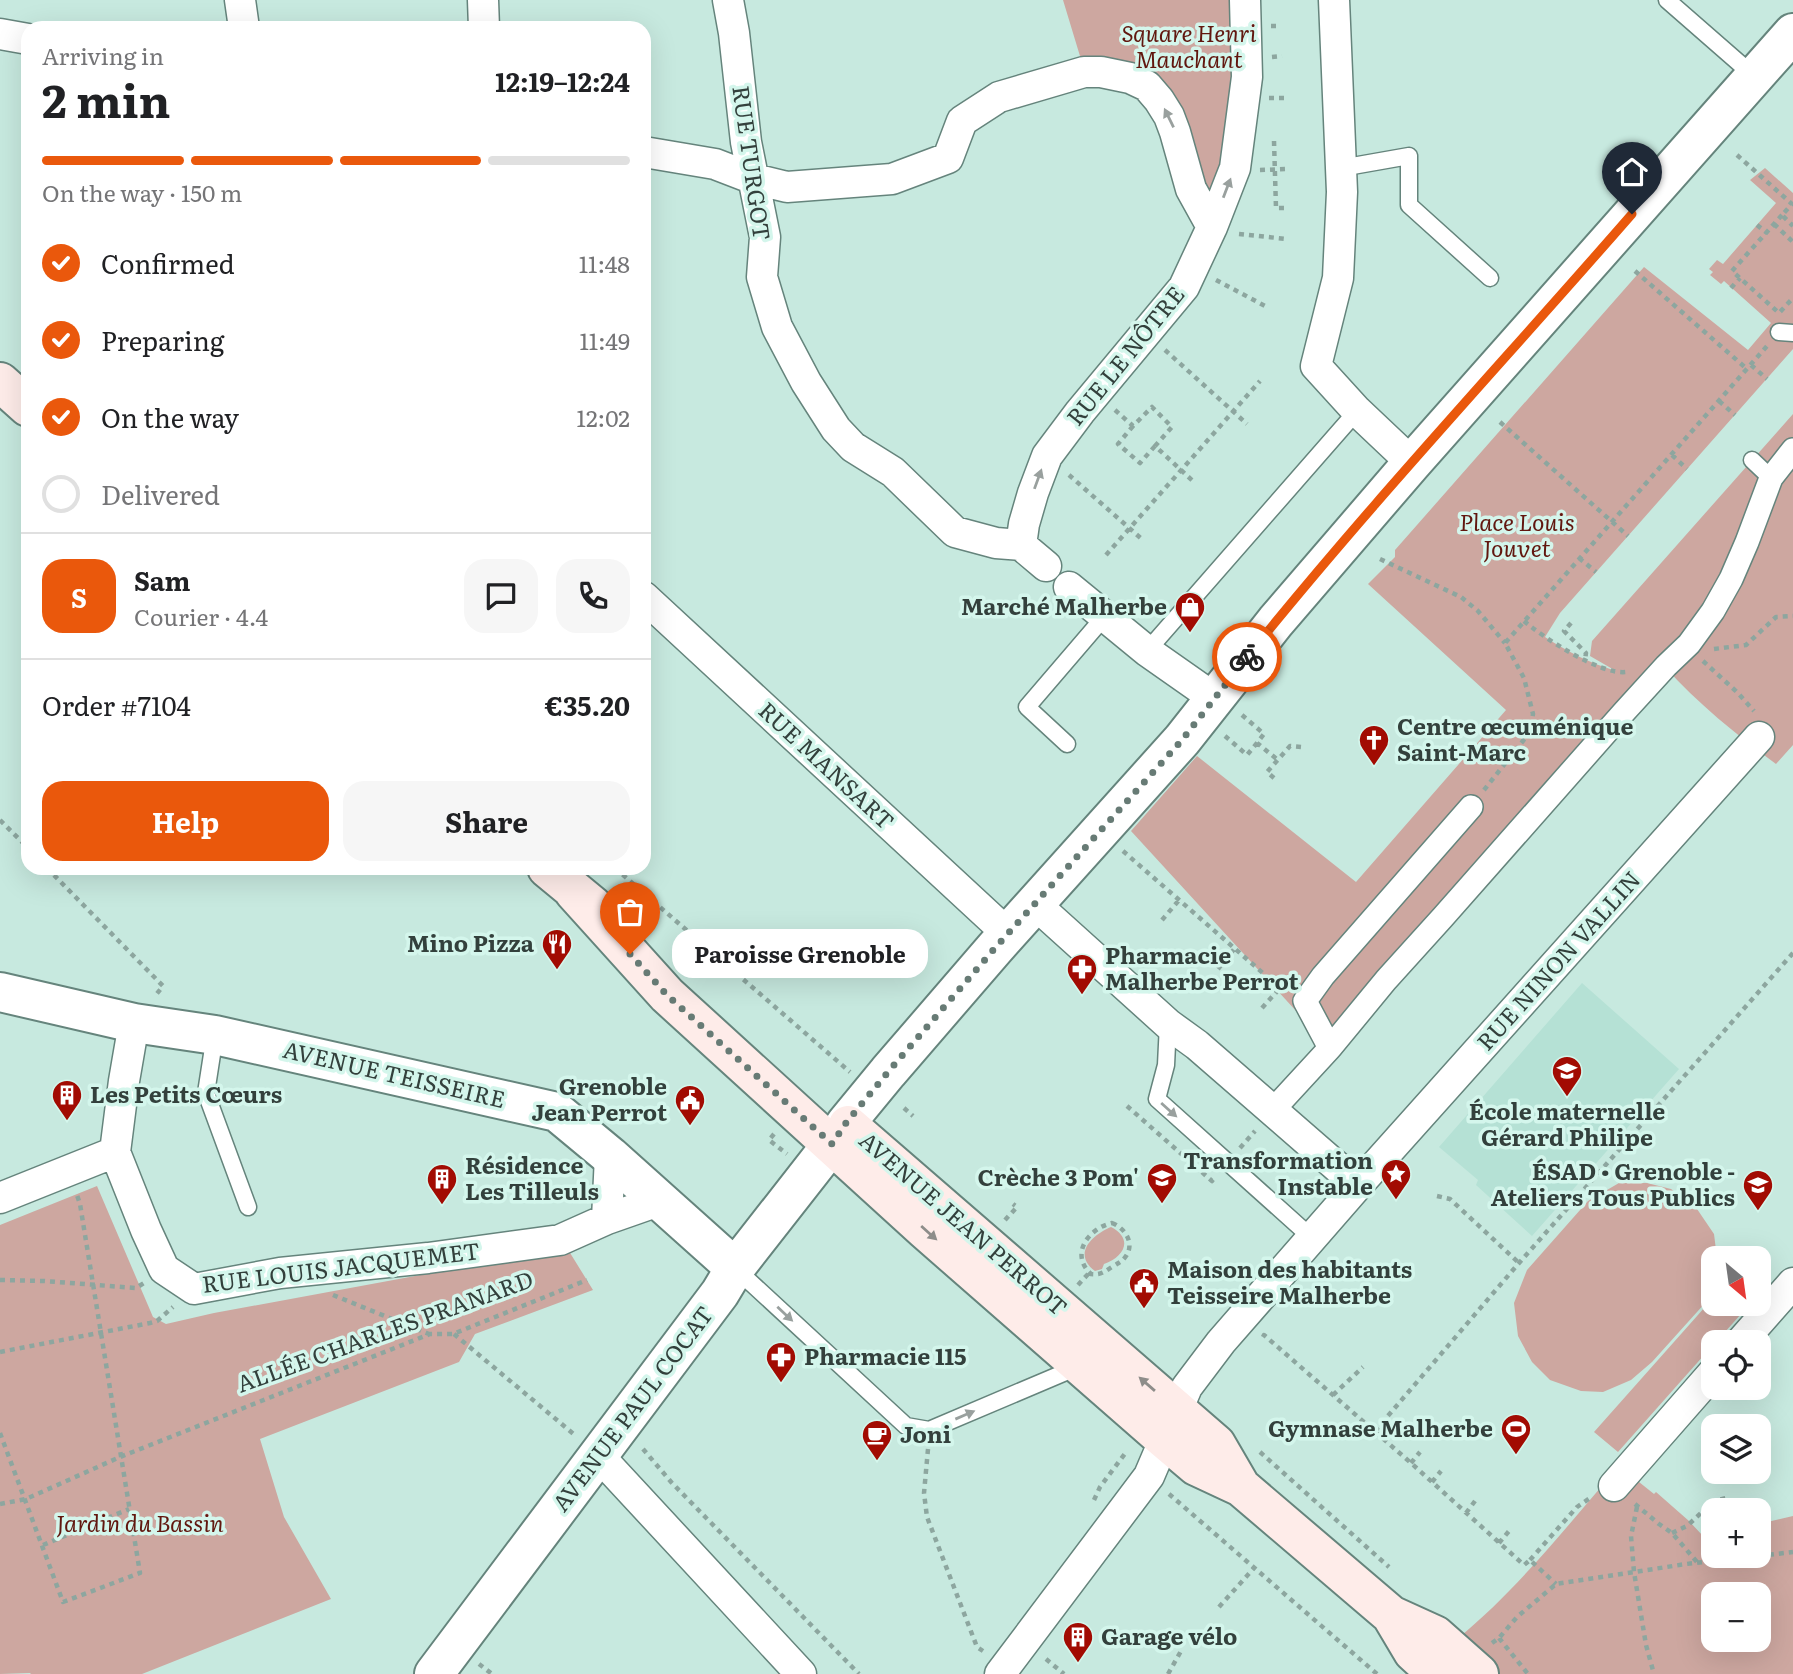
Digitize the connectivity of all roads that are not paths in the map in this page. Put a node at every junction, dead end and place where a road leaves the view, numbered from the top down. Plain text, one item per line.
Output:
1 (240, 0) edge
2 (483, 0) edge
3 (728, 0) edge
4 (1245, 0) edge
5 (1334, 0) edge
6 (1667, 0) edge
7 (243, 21) edge
8 (484, 21) edge
9 (1793, 33) edge
10 (0, 34) edge
11 (21, 38) edge
12 (1754, 76) junction
13 (651, 153) edge
14 (1340, 168) junction
15 (754, 179) junction
16 (1212, 227) junction
17 (1490, 278) dead end
18 (0, 382) edge
19 (21, 401) edge
20 (1357, 411) junction
21 (1793, 450) edge
22 (1752, 460) dead end
23 (1412, 463) junction
24 (1771, 478) junction
25 (1021, 545) junction
26 (1045, 566) dead end
27 (1069, 587) dead end
28 (651, 603) edge
29 (1105, 616) junction
30 (1147, 651) junction
31 (1228, 707) junction
32 (1759, 737) road end
33 (1067, 744) dead end
34 (1471, 807) road end
35 (560, 880) edge
36 (1035, 904) junction
37 (1008, 934) junction
38 (0, 992) edge
39 (134, 1023) junction
40 (1168, 1024) junction
41 (215, 1035) junction
42 (1330, 1048) junction
43 (1272, 1111) junction
44 (839, 1133) junction
45 (115, 1152) junction
46 (610, 1156) junction
47 (1358, 1185) junction
48 (0, 1198) edge
49 (656, 1199) junction
50 (248, 1207) dead end
51 (607, 1219) junction
52 (1312, 1238) junction
53 (735, 1268) junction
54 (1793, 1283) edge
55 (1752, 1330) edge
56 (1080, 1366) junction
57 (1701, 1387) edge
58 (1170, 1425) junction
59 (598, 1455) junction
60 (1614, 1486) road end
61 (1391, 1615) junction
62 (992, 1664) edge
63 (434, 1674) edge
64 (801, 1674) edge
65 (1437, 1674) edge
66 (1479, 1674) edge

1 - 7 street
2 - 8 street
3 - 15 street, RUE TURGOT
16 -> 4 street, RUE LE NÔTRE
5 - 14 street
6 - 12 lane
9 - 12 street, AVENUE PAUL COCAT
10 - 11 street
12 - 23 street, AVENUE PAUL COCAT
13 - 15 street
14 - 17 lane
14 - 20 street
16 -> 15 street
15 - 25 street, RUE TURGOT
25 -> 16 street, RUE LE NÔTRE
18 - 19 main road
20 - 23 street
20 - 30 lane
21 - 24 street
22 - 24 lane
23 - 31 street, AVENUE PAUL COCAT
24 - 42 street
25 - 26 street
27 - 29 street
28 - 37 street, RUE MANSART
29 - 30 street
29 - 33 lane
30 - 31 street
31 - 36 street, AVENUE PAUL COCAT
32 - 47 street, RUE NINON VALLIN
34 - 42 street
35 - 44 main road, AVENUE JEAN PERROT
36 - 37 street, AVENUE PAUL COCAT
36 - 40 street
37 - 44 street, AVENUE PAUL COCAT
38 - 39 street, AVENUE TEISSEIRE
39 - 41 street, AVENUE TEISSEIRE
39 - 45 street
40 - 43 street
40 -> 52 lane
41 - 46 street, AVENUE TEISSEIRE
41 - 50 lane
42 - 43 street
43 - 47 street
44 - 53 street, AVENUE PAUL COCAT
44 -> 56 main road, AVENUE JEAN PERROT
58 -> 44 main road, AVENUE JEAN PERROT
45 - 48 street
45 - 51 street, RUE LOUIS JACQUEMET
46 - 49 street, AVENUE TEISSEIRE
46 - 51 street
47 - 52 street, RUE NINON VALLIN
49 - 51 street, RUE LOUIS JACQUEMET
49 - 53 street, AVENUE TEISSEIRE
52 - 58 street, RUE NINON VALLIN
53 -> 56 lane
53 - 59 street, AVENUE PAUL COCAT
54 - 55 street
56 - 58 main road, AVENUE JEAN PERROT
57 - 60 street
58 - 61 main road, AVENUE JEAN PERROT
58 - 62 street, RUE NINON VALLIN
59 - 63 street, AVENUE PAUL COCAT
59 - 64 street
61 - 65 main road, AVENUE JEAN PERROT
61 - 66 main road, AVENUE JEAN PERROT

